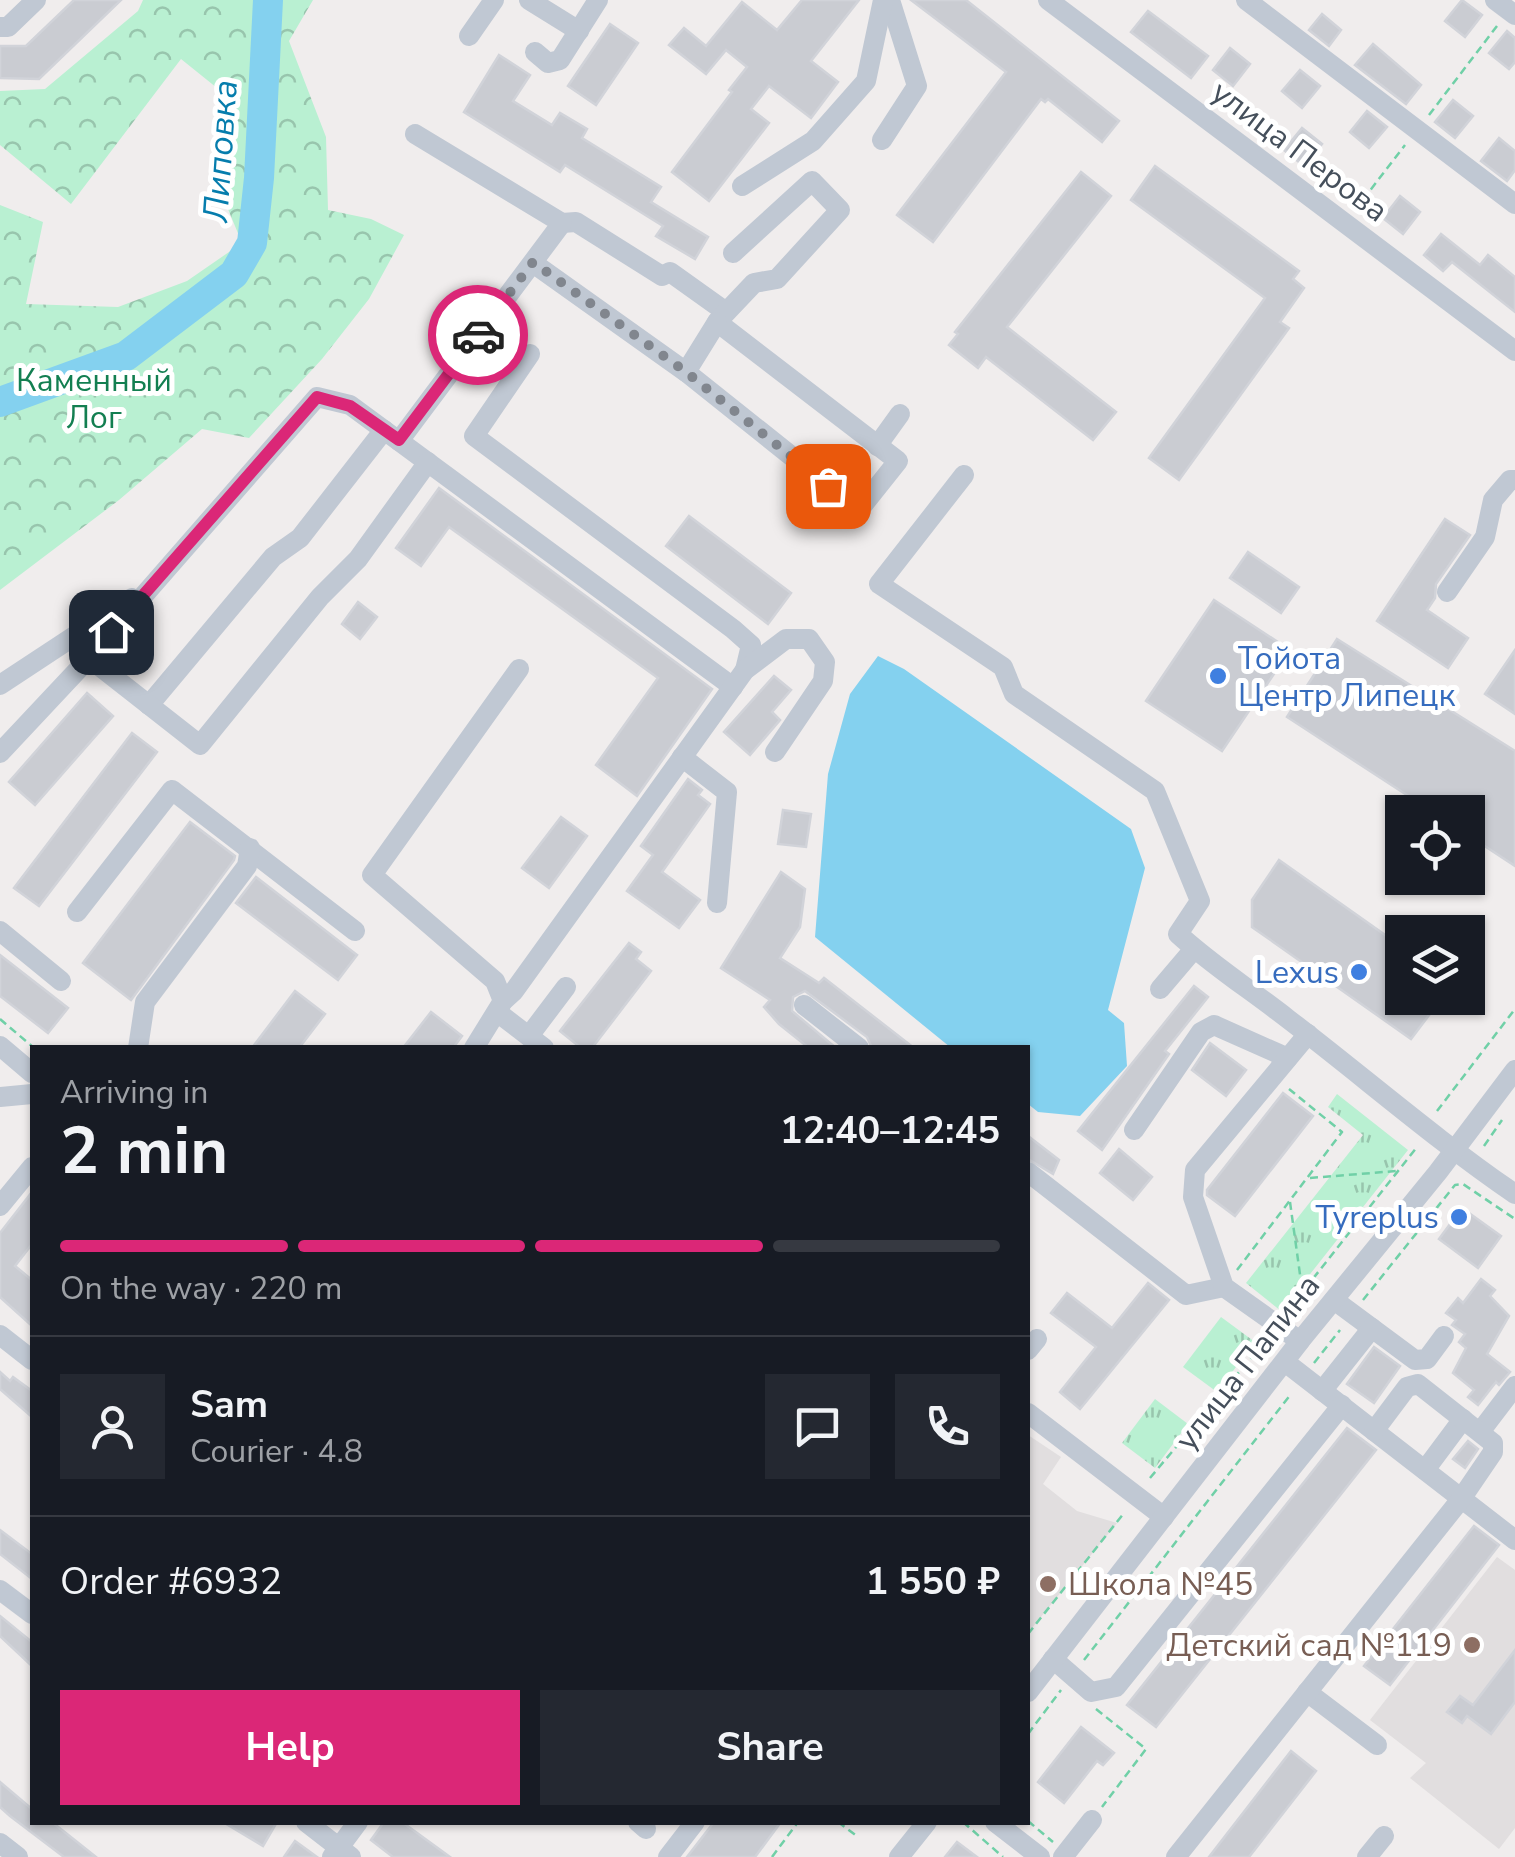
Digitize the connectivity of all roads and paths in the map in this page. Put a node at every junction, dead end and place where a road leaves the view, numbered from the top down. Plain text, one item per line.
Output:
1 (36, 0) edge
2 (494, 0) edge
3 (529, 0) edge
4 (598, 0) edge
5 (887, 0) edge
6 (1048, 0) edge
7 (1246, 0) edge
8 (1506, 9) edge
9 (0, 27) edge
10 (578, 30) junction
11 (469, 36) dead end
12 (535, 52) dead end
13 (1417, 130) junction
14 (415, 134) dead end
15 (882, 140) dead end
16 (742, 186) dead end
17 (1515, 204) edge
18 (562, 223) junction
19 (1345, 223) junction
20 (733, 252) dead end
21 (533, 262) junction
22 (721, 317) junction
23 (1515, 351) edge
24 (530, 354) dead end
25 (686, 372) junction
26 (900, 414) dead end
27 (391, 435) junction
28 (877, 446) junction
29 (428, 462) junction
30 (964, 475) dead end
31 (1515, 480) edge
32 (156, 582) junction
33 (1447, 592) dead end
34 (89, 658) junction
35 (519, 669) dead end
36 (739, 679) junction
37 (0, 686) edge
38 (149, 705) junction
39 (776, 752) dead end
40 (0, 753) edge
41 (682, 757) junction
42 (250, 848) junction
43 (717, 903) dead end
44 (77, 912) dead end
45 (0, 931) edge
46 (355, 931) dead end
47 (1194, 949) junction
48 (61, 981) dead end
49 (566, 988) dead end
50 (1160, 989) dead end
51 (804, 1005) dead end
52 (500, 1006) junction
53 (1515, 1010) edge
54 (0, 1019) edge
55 (1308, 1034) junction
56 (536, 1042) edge
57 (30, 1045) edge
58 (138, 1045) edge
59 (476, 1045) edge
60 (854, 1045) edge
61 (0, 1046) edge
62 (1288, 1058) junction
63 (1515, 1070) edge
64 (30, 1072) edge
65 (1274, 1076) junction
66 (30, 1094) edge
67 (0, 1097) edge
68 (1436, 1112) dead end
69 (1505, 1116) dead end
70 (1134, 1130) dead end
71 (1418, 1146) dead end
72 (1454, 1152) junction
73 (1482, 1152) dead end
74 (30, 1169) edge
75 (1398, 1170) junction
76 (1030, 1174) edge
77 (1308, 1178) junction
78 (1515, 1194) edge
79 (1290, 1201) junction
80 (0, 1206) edge
81 (1515, 1219) edge
82 (1224, 1287) junction
83 (1302, 1289) junction
84 (1334, 1300) junction
85 (1353, 1314) junction
86 (1278, 1325) junction
87 (1372, 1328) junction
88 (0, 1335) edge
89 (1444, 1336) dead end
90 (1300, 1341) junction
91 (30, 1358) edge
92 (1285, 1362) junction
93 (1304, 1376) junction
94 (1515, 1386) edge
95 (1322, 1391) junction
96 (1342, 1405) junction
97 (1030, 1415) edge
98 (1463, 1419) junction
99 (1374, 1430) junction
100 (1480, 1432) junction
101 (1424, 1470) junction
102 (1150, 1478) dead end
103 (1138, 1496) junction
104 (1461, 1500) junction
105 (1164, 1516) junction
106 (1515, 1540) edge
107 (0, 1590) edge
108 (30, 1612) edge
109 (1030, 1631) edge
110 (1053, 1659) junction
111 (1072, 1675) junction
112 (1030, 1689) edge
113 (1307, 1692) junction
114 (1092, 1706) dead end
115 (1030, 1731) edge
116 (1377, 1745) dead end
117 (1092, 1820) joint
118 (1030, 1823) edge
119 (309, 1825) edge
120 (356, 1825) edge
121 (693, 1825) edge
122 (796, 1825) edge
123 (842, 1825) edge
124 (925, 1825) edge
125 (968, 1825) edge
126 (998, 1825) edge
127 (1384, 1836) dead end
128 (858, 1837) dead end
129 (0, 1843) edge
130 (1011, 1852) edge
131 (341, 1854) edge
132 (1065, 1855) edge
133 (18, 1857) edge
134 (668, 1857) edge
135 (772, 1857) edge
136 (899, 1857) edge
137 (1040, 1857) edge
138 (1176, 1857) edge
139 (1367, 1857) edge

1 - 9 street
2 - 11 street
3 - 10 street
4 - 10 street
5 - 15 street
5 - 16 street
6 - 19 street, улица Перова
7 - 13 street
8 - 13 path
10 - 12 street
13 - 17 street
13 - 19 path
14 - 18 street
18 - 21 street
18 - 22 street
19 - 23 street, улица Перова
20 - 22 street
21 - 25 street
21 - 27 street
22 - 25 street
22 - 28 street
24 - 36 street
25 - 28 street
26 - 28 street
27 - 29 street
27 - 32 street
27 - 38 street
29 - 36 street
29 - 38 street
30 - 47 street
31 - 33 street
32 - 34 street
32 - 37 street
34 - 38 street
34 - 40 street
35 - 52 street
36 - 39 street
36 - 41 street
41 - 43 street
41 - 52 street
42 - 44 street
42 - 46 street
42 - 58 street
45 - 48 street
47 - 50 street
47 - 55 street
49 - 56 street
51 - 60 street
52 - 56 street
52 - 59 street
53 - 68 path
54 - 57 path
55 - 62 street
55 - 72 street
61 - 64 street
62 - 65 street
62 - 70 street
63 - 72 street, улица Папина
65 - 77 path
65 - 82 street
66 - 67 street
69 - 73 path
71 - 75 path
72 - 78 street
72 - 84 street, улица Папина
74 - 80 street
75 - 77 path
75 - 83 path
76 - 82 street
77 - 79 path
79 - 82 path
79 - 83 path
81 - 85 path
82 - 86 street
83 - 86 path
84 - 85 street
84 - 90 street, улица Папина
85 - 87 street
85 - 93 path
86 - 90 street
86 - 102 path
87 - 89 street
87 - 95 street
88 - 91 street
90 - 92 street, улица Папина
92 - 93 street
92 - 105 street, улица Папина
93 - 95 street
93 - 111 path
94 - 100 street
95 - 96 street
96 - 99 street
96 - 111 street
97 - 103 street
98 - 99 street
98 - 100 street
98 - 101 street
99 - 101 street
100 - 104 street
101 - 104 street
103 - 105 street
103 - 109 path
104 - 106 street
104 - 113 street
105 - 110 street, улица Папина
107 - 108 street
110 - 111 street
110 - 112 street, улица Папина
111 - 115 path
113 - 116 street
113 - 138 street
114 - 117 path
117 - 132 street
118 - 132 path
119 - 131 street
120 - 131 street
121 - 134 street
122 - 135 path
123 - 128 path
124 - 136 street
125 - 130 path
126 - 130 street
127 - 139 street
129 - 133 street
130 - 137 street

